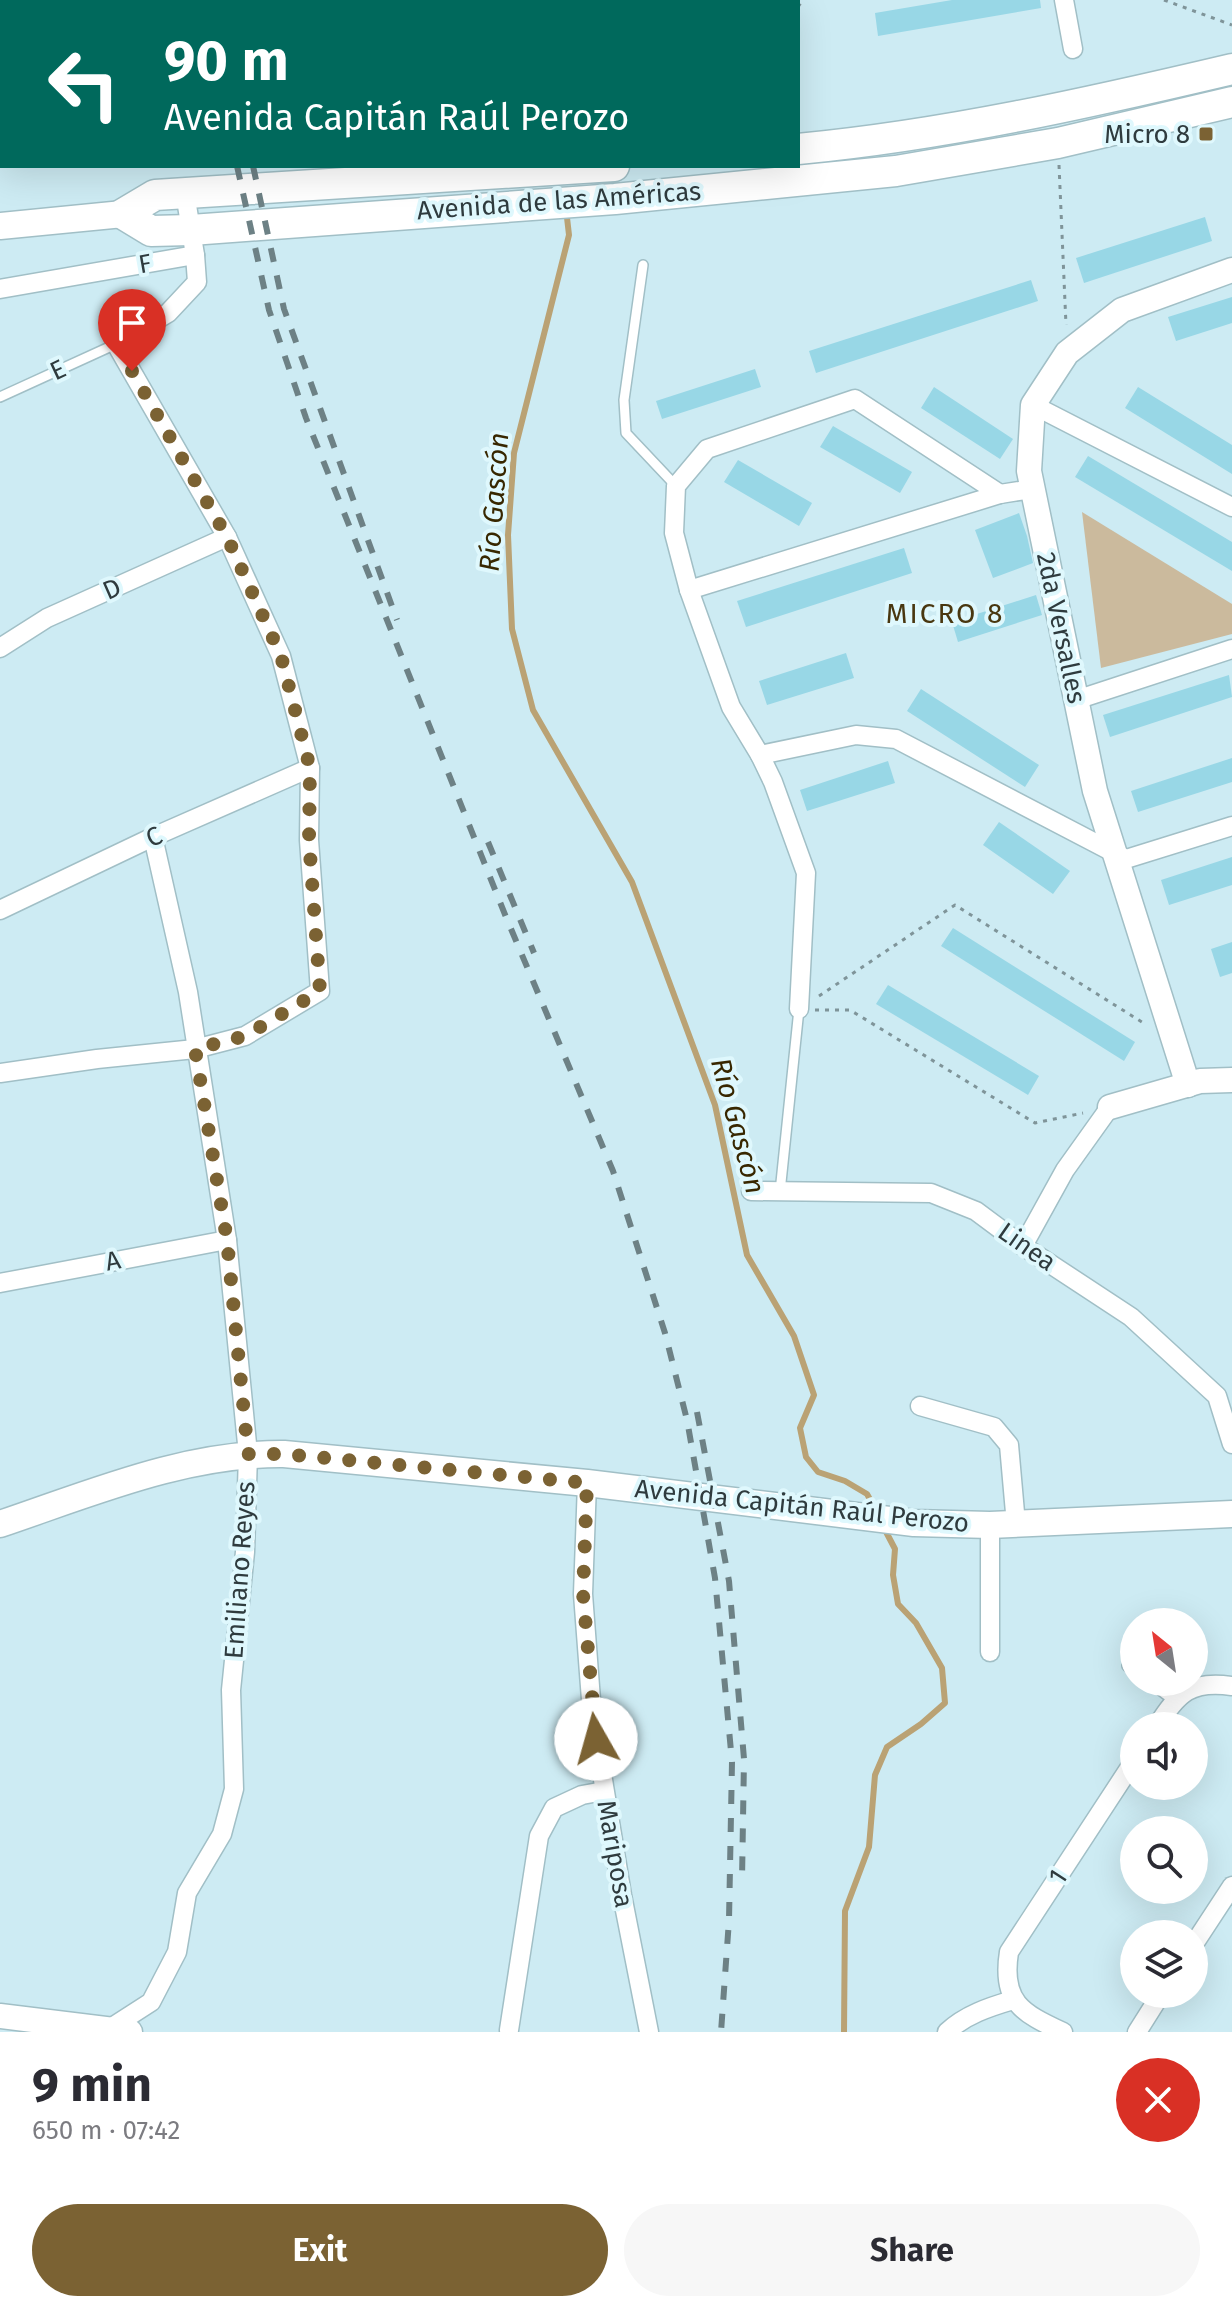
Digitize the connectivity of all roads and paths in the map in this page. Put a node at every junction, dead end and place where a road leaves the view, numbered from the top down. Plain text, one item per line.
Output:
1 (1064, 0) edge
2 (1164, 0) edge
3 (1232, 25) edge
4 (1073, 49) dead end
5 (1232, 69) edge
6 (1232, 102) edge
7 (1058, 143) junction
8 (800, 149) edge
9 (591, 168) edge
10 (416, 177) junction
11 (185, 193) junction
12 (416, 212) junction
13 (123, 214) junction
14 (0, 226) edge
15 (193, 242) junction
16 (643, 265) dead end
17 (1232, 270) edge
18 (0, 289) edge
19 (116, 344) junction
20 (1067, 353) junction
21 (0, 397) edge
22 (1033, 405) junction
23 (676, 486) junction
24 (1032, 489) junction
25 (1000, 494) junction
26 (1232, 507) edge
27 (227, 537) junction
28 (689, 590) junction
29 (0, 648) edge
30 (1232, 649) edge
31 (1076, 700) junction
32 (760, 755) junction
33 (310, 768) junction
34 (1232, 826) edge
35 (153, 837) junction
36 (1116, 855) junction
37 (0, 910) edge
38 (799, 1009) junction
39 (1170, 1030) junction
40 (195, 1049) junction
41 (0, 1073) edge
42 (1232, 1080) edge
43 (1188, 1085) junction
44 (1110, 1107) junction
45 (751, 1191) dead end
46 (780, 1192) junction
47 (227, 1240) junction
48 (1023, 1246) junction
49 (0, 1283) edge
50 (1225, 1393) edge
51 (920, 1406) dead end
52 (1232, 1444) edge
53 (248, 1454) junction
54 (587, 1483) junction
55 (1232, 1514) edge
56 (0, 1524) edge
57 (1003, 1524) junction
58 (990, 1652) dead end
59 (1232, 1686) edge
60 (1168, 1696) edge
61 (1173, 1700) junction
62 (1166, 1712) edge
63 (1120, 1782) edge
64 (604, 1791) junction
65 (1232, 1886) edge
66 (1208, 1923) edge
67 (1013, 2000) junction
68 (1152, 2008) edge
69 (0, 2016) edge
70 (509, 2030) edge
71 (120, 2031) edge
72 (649, 2032) edge
73 (947, 2032) edge
74 (1063, 2032) edge
75 (1137, 2032) edge

1 - 4 street
2 - 3 path
5 - 8 main road
6 - 7 main road, Avenida de las Américas
7 - 12 main road, Avenida de las Américas
7 - 20 path
9 - 10 main road, Avenida de las Américas
10 - 11 main road, Avenida de las Américas
10 - 12 main road
11 - 13 main road, Avenida de las Américas
11 - 15 street
12 - 15 main road, Avenida de las Américas
13 - 14 main road, Avenida de las Américas
13 - 15 main road, Avenida de las Américas
15 - 18 street, F
15 - 19 street
16 - 23 lane
17 - 20 street, 2da Versalles
19 - 21 lane, E
19 - 27 street
20 - 22 street, 2da Versalles
22 - 24 street, 2da Versalles
22 - 26 street
23 - 25 street
23 - 28 street
24 - 25 street
24 - 31 street, 2da Versalles
25 - 28 street
27 - 29 street, D
27 - 33 street
28 - 32 street
30 - 31 street
31 - 36 street, 2da Versalles
32 - 36 street
32 - 38 street
33 - 35 street, C
33 - 40 street
34 - 36 street
35 - 37 street, C
35 - 40 street, Emiliano Reyes
36 - 39 street, 2da Versalles
38 - 39 path
38 - 44 path
38 - 46 lane
39 - 43 street, 2da Versalles
40 - 41 street
40 - 47 street, Emiliano Reyes
42 - 43 street
43 - 44 street
44 - 48 street
45 - 46 street, Linea
46 - 48 street, Linea
47 - 49 street, A
47 - 53 street, Emiliano Reyes
48 - 50 street, Linea
50 - 52 street, Linea
51 - 57 street
53 - 54 main road, Avenida Capitán Raúl Perozo
53 - 56 main road, Avenida Capitán Raúl Perozo
53 - 71 street, Emiliano Reyes
54 - 57 main road, Avenida Capitán Raúl Perozo
54 - 64 street, Mariposa
55 - 57 main road, Avenida Capitán Raúl Perozo
57 - 58 street
59 - 61 street
60 - 61 lane
61 - 62 street
63 - 67 street, 1
64 - 70 street
64 - 72 street, Mariposa
65 - 66 street
67 - 73 street
67 - 74 street
68 - 75 street
69 - 71 street

